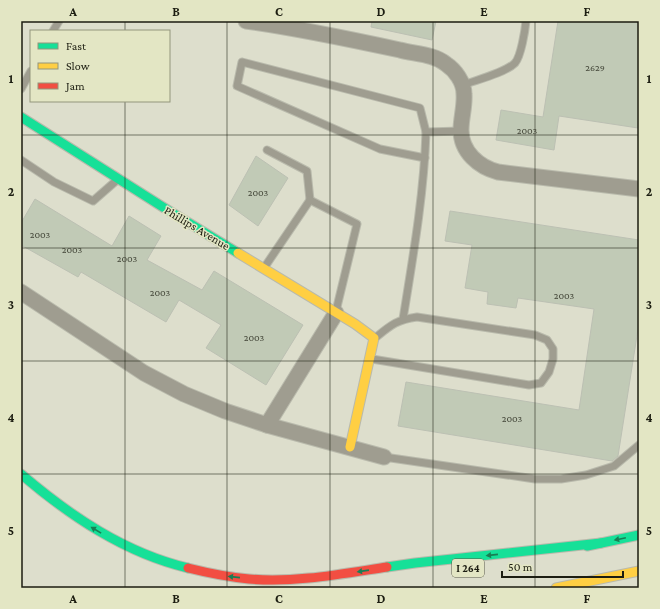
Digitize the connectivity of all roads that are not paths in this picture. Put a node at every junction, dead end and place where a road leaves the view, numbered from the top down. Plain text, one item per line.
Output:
1 (59, 21) edge
2 (246, 21) edge
3 (526, 21) edge
4 (54, 30) edge
5 (30, 73) edge
6 (463, 85) junction
7 (21, 89) edge
8 (24, 118) edge
9 (21, 129) edge
10 (461, 131) junction
11 (426, 132) junction
12 (267, 150) dead end
13 (425, 158) junction
14 (21, 160) edge
15 (118, 178) junction
16 (639, 189) edge
17 (310, 200) junction
18 (264, 269) junction
19 (21, 292) edge
20 (336, 313) junction
21 (403, 319) junction
22 (374, 338) junction
23 (370, 359) junction
24 (267, 425) junction
25 (639, 445) edge
26 (350, 447) junction
27 (384, 457) joint
28 (21, 474) edge
29 (639, 535) edge
30 (601, 543) junction
31 (501, 563) dead end
32 (639, 571) edge
33 (556, 588) edge

1 - 4 lane
2 - 6 street
3 - 6 lane
5 - 7 lane
6 - 10 street
8 - 9 lane
8 - 15 main road, Phillips Avenue
10 - 11 lane
10 - 16 street
11 - 13 lane
11 - 13 lane
12 - 17 lane
13 - 21 lane
14 - 15 lane
15 - 18 main road, Phillips Avenue
17 - 18 lane
17 - 20 lane
18 - 20 main road, Phillips Avenue
19 - 24 street
20 - 22 main road, Phillips Avenue
20 - 24 street
21 - 22 lane
21 - 23 lane
22 - 23 main road
23 - 26 main road
24 - 26 street
25 - 27 lane
26 - 27 street
30 -> 28 main road
29 -> 30 main road, I 264
30 - 31 main road, I 264
32 - 33 main road

